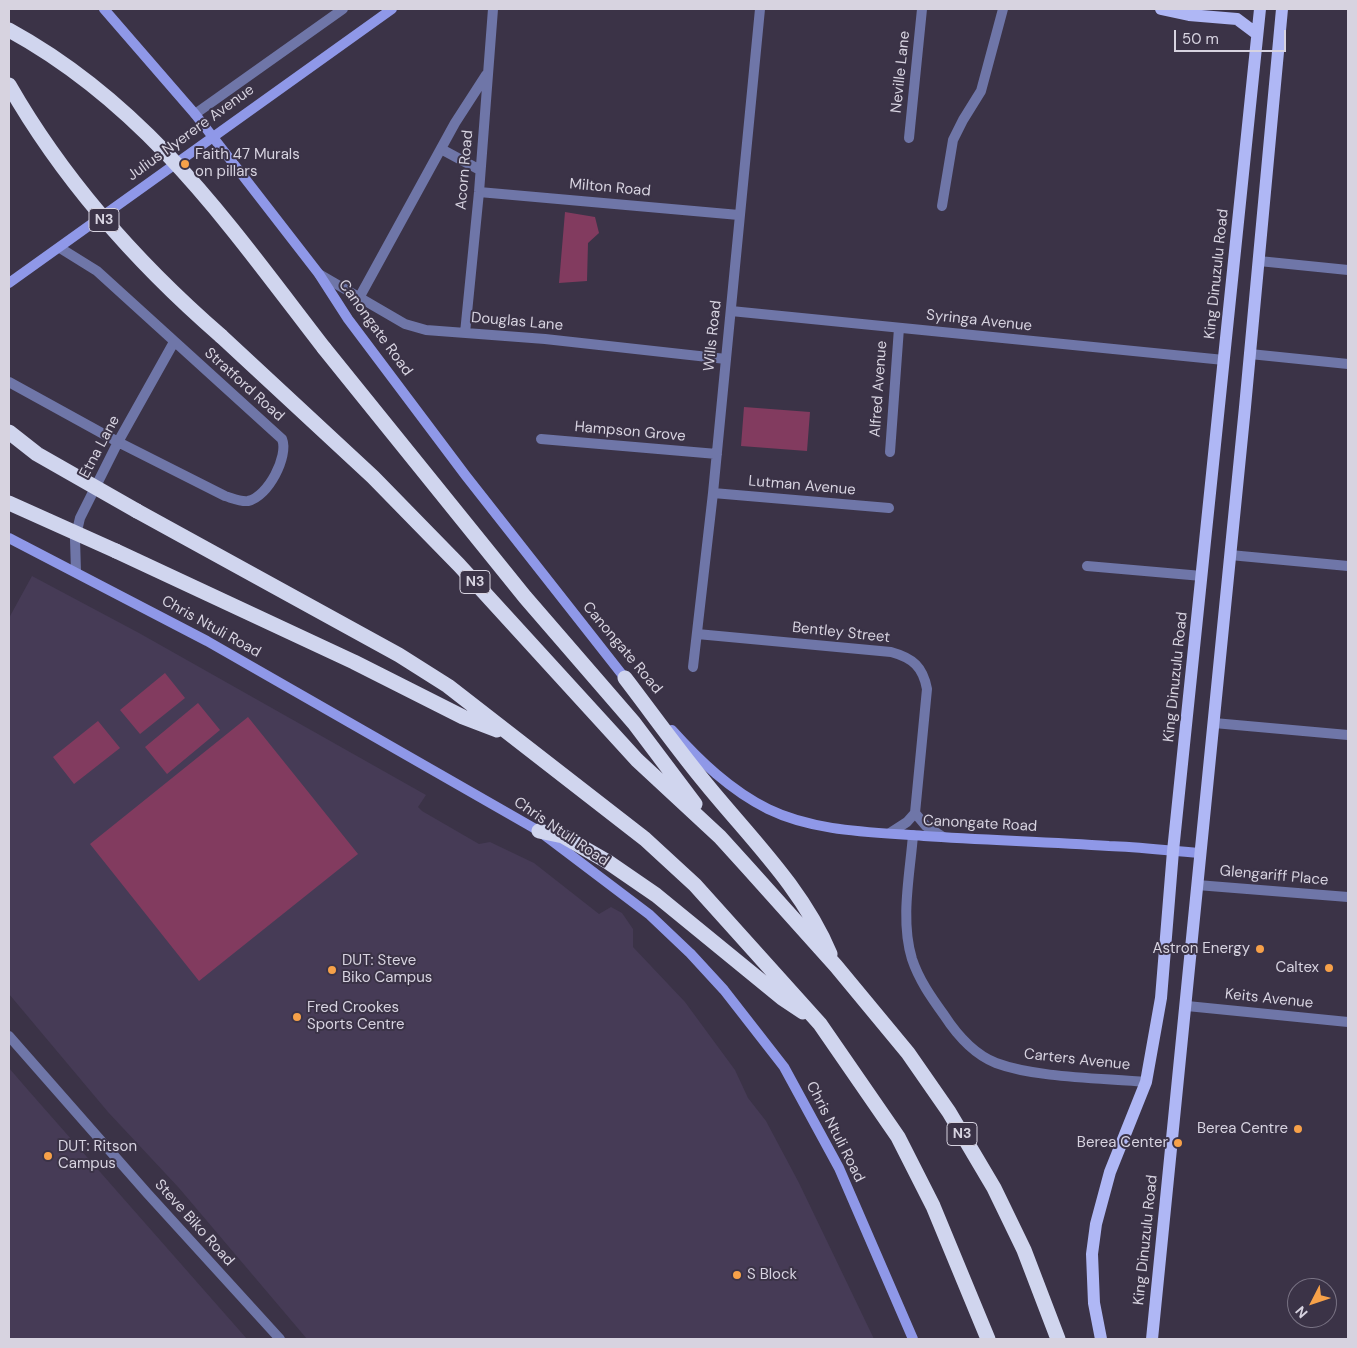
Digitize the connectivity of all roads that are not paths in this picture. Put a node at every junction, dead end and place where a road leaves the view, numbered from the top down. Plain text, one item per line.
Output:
1 (104, 9) edge
2 (343, 9) edge
3 (392, 9) edge
4 (493, 9) edge
5 (760, 9) edge
6 (922, 9) edge
7 (1003, 9) edge
8 (1161, 9) edge
9 (1260, 9) edge
10 (1282, 9) edge
11 (9, 30) edge
12 (1257, 34) junction
13 (487, 73) junction
14 (9, 85) edge
15 (195, 114) junction
16 (212, 136) junction
17 (909, 138) dead end
18 (441, 149) junction
19 (480, 170) junction
20 (479, 192) junction
21 (942, 206) dead end
22 (739, 215) junction
23 (60, 248) junction
24 (1259, 261) junction
25 (1348, 270) edge
26 (319, 274) junction
27 (9, 282) edge
28 (359, 298) junction
29 (731, 311) junction
30 (899, 328) junction
31 (465, 333) junction
32 (174, 342) junction
33 (1250, 354) junction
34 (726, 359) junction
35 (1224, 360) junction
36 (1348, 364) edge
37 (9, 382) edge
38 (9, 432) edge
39 (541, 439) dead end
40 (118, 442) junction
41 (890, 452) dead end
42 (717, 454) junction
43 (714, 493) junction
44 (9, 503) edge
45 (889, 508) dead end
46 (9, 538) edge
47 (1230, 555) junction
48 (1087, 566) dead end
49 (1348, 566) edge
50 (76, 572) junction
51 (1202, 576) junction
52 (697, 634) junction
53 (693, 667) dead end
54 (625, 678) junction
55 (1214, 723) junction
56 (506, 732) junction
57 (1348, 735) edge
58 (915, 813) junction
59 (539, 831) junction
60 (890, 833) junction
61 (913, 835) junction
62 (943, 837) junction
63 (720, 838) junction
64 (1173, 851) junction
65 (1200, 853) junction
66 (1197, 885) junction
67 (1348, 897) edge
68 (836, 966) junction
69 (1186, 1006) junction
70 (1348, 1022) edge
71 (820, 1024) junction
72 (9, 1036) edge
73 (1146, 1082) junction
74 (280, 1339) edge
75 (913, 1339) edge
76 (988, 1339) edge
77 (1058, 1339) edge
78 (1101, 1339) edge
79 (1152, 1339) edge

1 - 15 main road, Canongate Road
2 - 15 street
3 - 16 main road, Julius Nyerere Avenue
4 - 13 street, Acorn Road
5 - 22 street, Wills Road
6 - 17 street, Neville Lane
7 - 21 street
8 - 12 main road
9 - 12 main road, King Dinuzulu Road
10 - 24 main road, King Dinuzulu Road
11 - 63 highway, bridge
12 - 35 main road, King Dinuzulu Road
13 - 18 street
13 - 19 street, Acorn Road
14 - 63 highway, N3, bridge
15 - 16 main road, Canongate Road
16 - 23 main road, Julius Nyerere Avenue
16 - 26 main road, Canongate Road
18 - 19 street
18 - 28 street
19 - 20 street, Acorn Road
20 - 22 street, Milton Road
20 - 31 street, Acorn Road
22 - 29 street, Wills Road
23 - 27 main road, Julius Nyerere Avenue
23 - 32 street, Stratford Road
24 - 25 street
24 - 33 main road, King Dinuzulu Road
26 - 28 street, Douglas Lane
26 - 54 main road, Canongate Road
28 - 31 street, Douglas Lane
29 - 30 street, Syringa Avenue
29 - 34 street, Wills Road
30 - 35 street, Syringa Avenue
30 - 41 street, Alfred Avenue
31 - 34 street, Douglas Lane
32 - 40 street, Etna Lane
32 - 40 street, Stratford Road
33 - 36 street
33 - 47 main road, King Dinuzulu Road
34 - 42 street, Wills Road
35 - 51 main road, King Dinuzulu Road
37 - 40 street, Stratford Road
38 - 56 highway, bridge
39 - 42 street, Hampson Grove
40 - 50 street, Etna Lane
42 - 43 street, Wills Road
43 - 45 street, Lutman Avenue
43 - 52 street, Wills Road
44 - 56 highway, bridge
46 - 50 main road, Chris Ntuli Road
47 - 49 street
47 - 55 main road, King Dinuzulu Road
48 - 51 street
50 - 59 main road, Chris Ntuli Road
51 - 64 main road, King Dinuzulu Road
52 - 53 street, Wills Road
52 - 58 street, Bentley Street
54 - 60 main road, Canongate Road
54 - 68 highway
55 - 57 street
55 - 65 main road, King Dinuzulu Road
56 - 71 highway
58 - 60 street
58 - 62 street
59 - 71 highway
59 - 75 main road, Chris Ntuli Road
60 - 61 main road, Canongate Road
61 - 62 main road, Canongate Road
61 - 73 street, Carters Avenue
62 - 64 main road, Canongate Road
63 - 68 highway, N3
64 - 65 main road, Canongate Road
64 - 73 main road, King Dinuzulu Road
65 - 66 main road, King Dinuzulu Road
66 - 67 street, Glengariff Place
66 - 69 main road, King Dinuzulu Road
68 - 77 highway, N3
69 - 70 street, Keits Avenue
69 - 79 main road, King Dinuzulu Road
71 - 76 highway
72 - 74 street, Steve Biko Road
73 - 78 main road, King Dinuzulu Road

